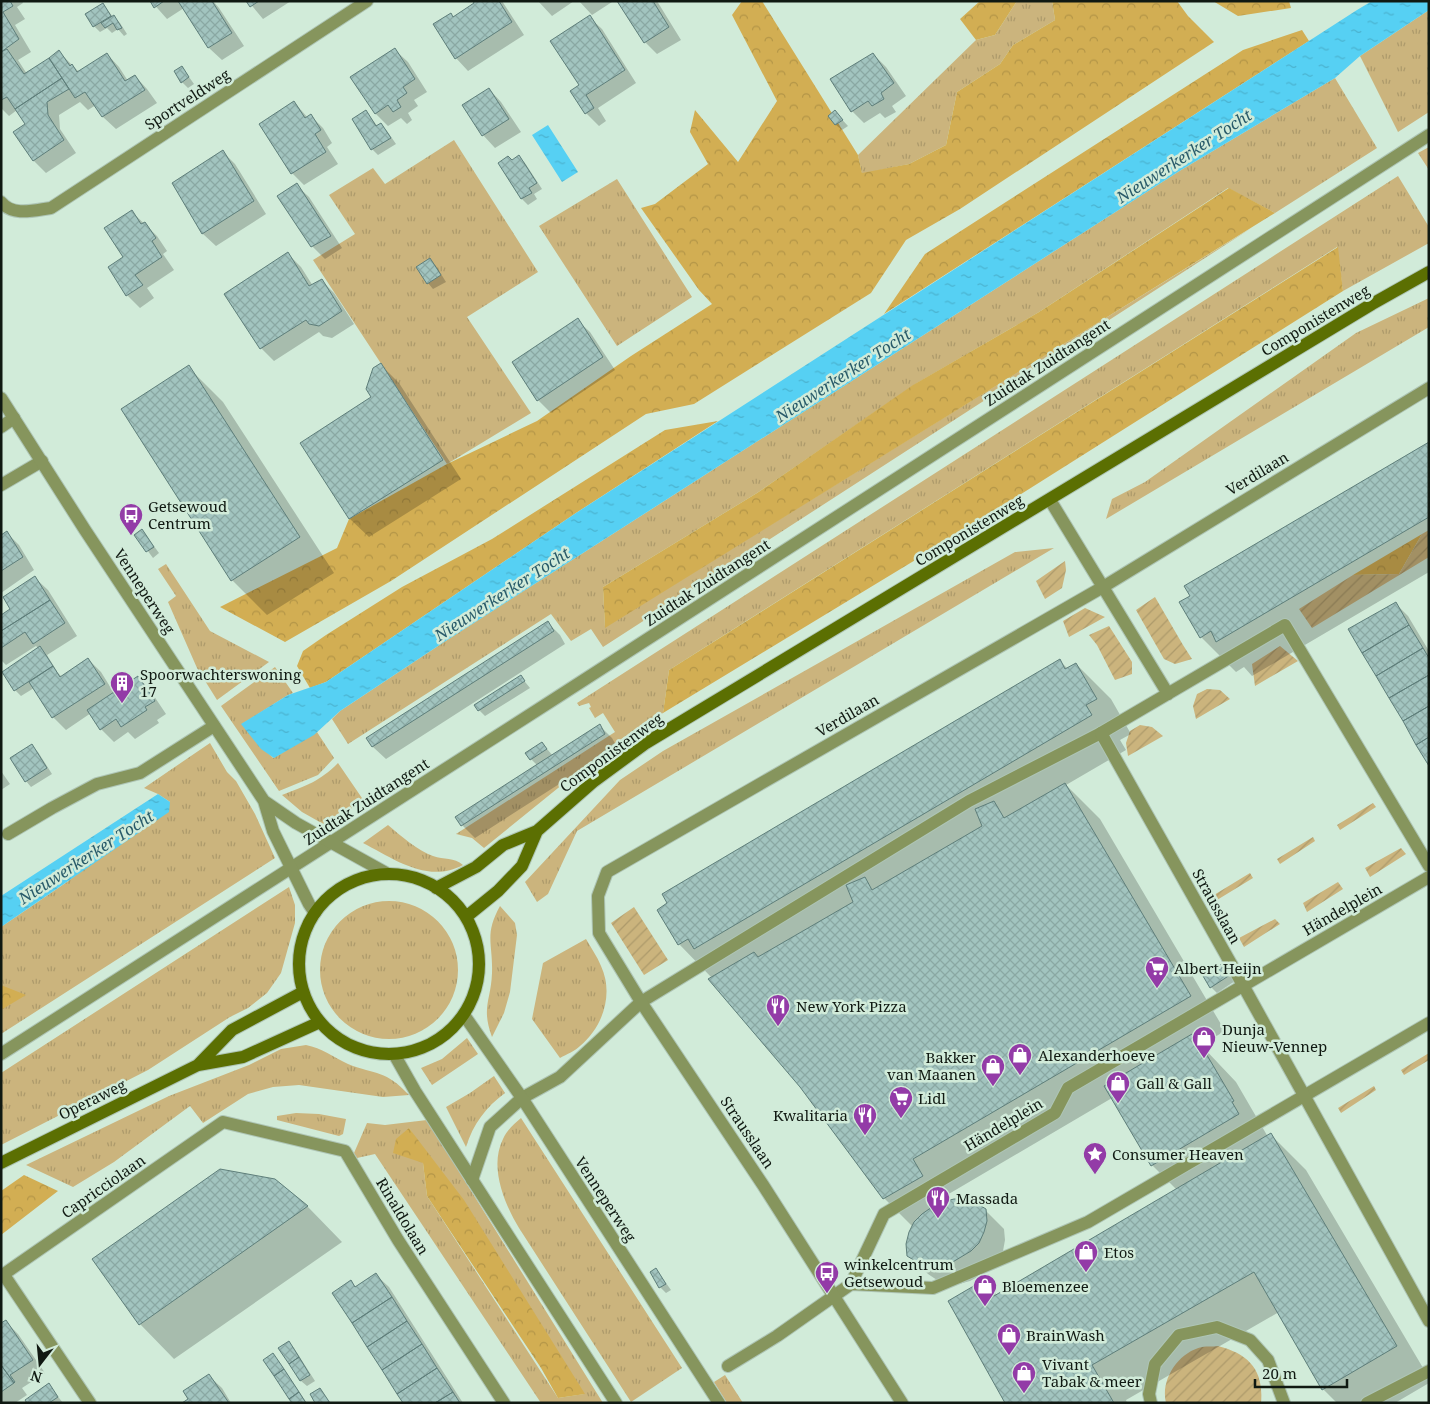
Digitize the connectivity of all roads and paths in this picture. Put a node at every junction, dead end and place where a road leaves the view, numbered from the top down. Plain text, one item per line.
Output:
1 (367, 1) edge
2 (1429, 135) edge
3 (1, 202) edge
4 (1429, 272) edge
5 (1429, 388) edge
6 (1, 398) edge
7 (14, 418) junction
8 (1, 426) edge
9 (42, 461) junction
10 (1, 486) edge
11 (1050, 500) junction
12 (1103, 587) junction
13 (1168, 694) junction
14 (214, 726) junction
15 (1101, 733) junction
16 (264, 801) junction
17 (537, 830) junction
18 (8, 834) dead end
19 (331, 843) junction
20 (1429, 866) edge
21 (291, 868) junction
22 (607, 872) joint
23 (388, 874) junction
24 (1429, 877) edge
25 (436, 888) junction
26 (315, 913) junction
27 (466, 917) junction
28 (1243, 985) junction
29 (303, 992) junction
30 (641, 1002) junction
31 (464, 1015) junction
32 (320, 1022) junction
33 (1429, 1023) edge
34 (1, 1054) edge
35 (394, 1054) junction
36 (198, 1065) junction
37 (1304, 1097) junction
38 (522, 1098) junction
39 (222, 1122) joint
40 (1, 1163) edge
41 (472, 1180) junction
42 (2, 1276) edge
43 (851, 1284) junction
44 (832, 1296) junction
45 (1429, 1321) edge
46 (728, 1366) dead end
47 (1429, 1371) edge
48 (90, 1403) edge
49 (504, 1403) edge
50 (616, 1403) edge
51 (719, 1403) edge
52 (902, 1403) edge
53 (1151, 1403) edge
54 (1284, 1403) edge
55 (1367, 1403) edge

1 - 3 street, Sportveldweg
2 - 19 street, Zuidtak Zuidtangent
4 - 11 main road, Componistenweg
5 - 12 street, Verdilaan
6 - 7 street, Venneperweg
7 - 8 street
7 - 9 street, Venneperweg
9 - 10 street
9 - 14 street, Venneperweg
11 - 12 street
11 - 17 main road, Componistenweg
12 - 13 street
12 - 22 street, Verdilaan
13 - 15 street
13 - 20 street
14 - 16 street, Venneperweg
14 - 18 street
15 - 28 street, Strausslaan
15 - 30 street
16 - 19 street, Venneperweg
16 - 21 street, Venneperweg
17 - 25 main road, Componistenweg
17 - 27 main road, Componistenweg
19 - 21 street, Zuidtak Zuidtangent
19 - 23 street, Venneperweg
21 - 26 street, Venneperweg
21 - 34 street, Zuidtak Zuidtangent
22 - 30 street, Strausslaan
23 - 25 main road
23 - 26 main road
24 - 28 street, Händelplein
25 - 27 main road
26 - 29 main road
27 - 31 main road
28 - 37 street, Strausslaan
28 - 43 street, Händelplein
29 - 32 main road
29 - 36 main road, Operaweg
30 - 38 street
30 - 44 street, Strausslaan
31 - 35 main road
31 - 38 street, Venneperweg
32 - 35 main road
32 - 36 main road, Operaweg
33 - 37 street
35 - 41 street
36 - 40 main road, Operaweg
37 - 43 street
37 - 45 street, Strausslaan
38 - 41 street
38 - 51 street, Venneperweg
39 - 42 street, Capricciolaan
39 - 49 street, Rinaldolaan
41 - 50 street
42 - 48 street
43 - 44 street
44 - 46 street
44 - 52 street, Strausslaan
47 - 55 street
53 - 54 street

